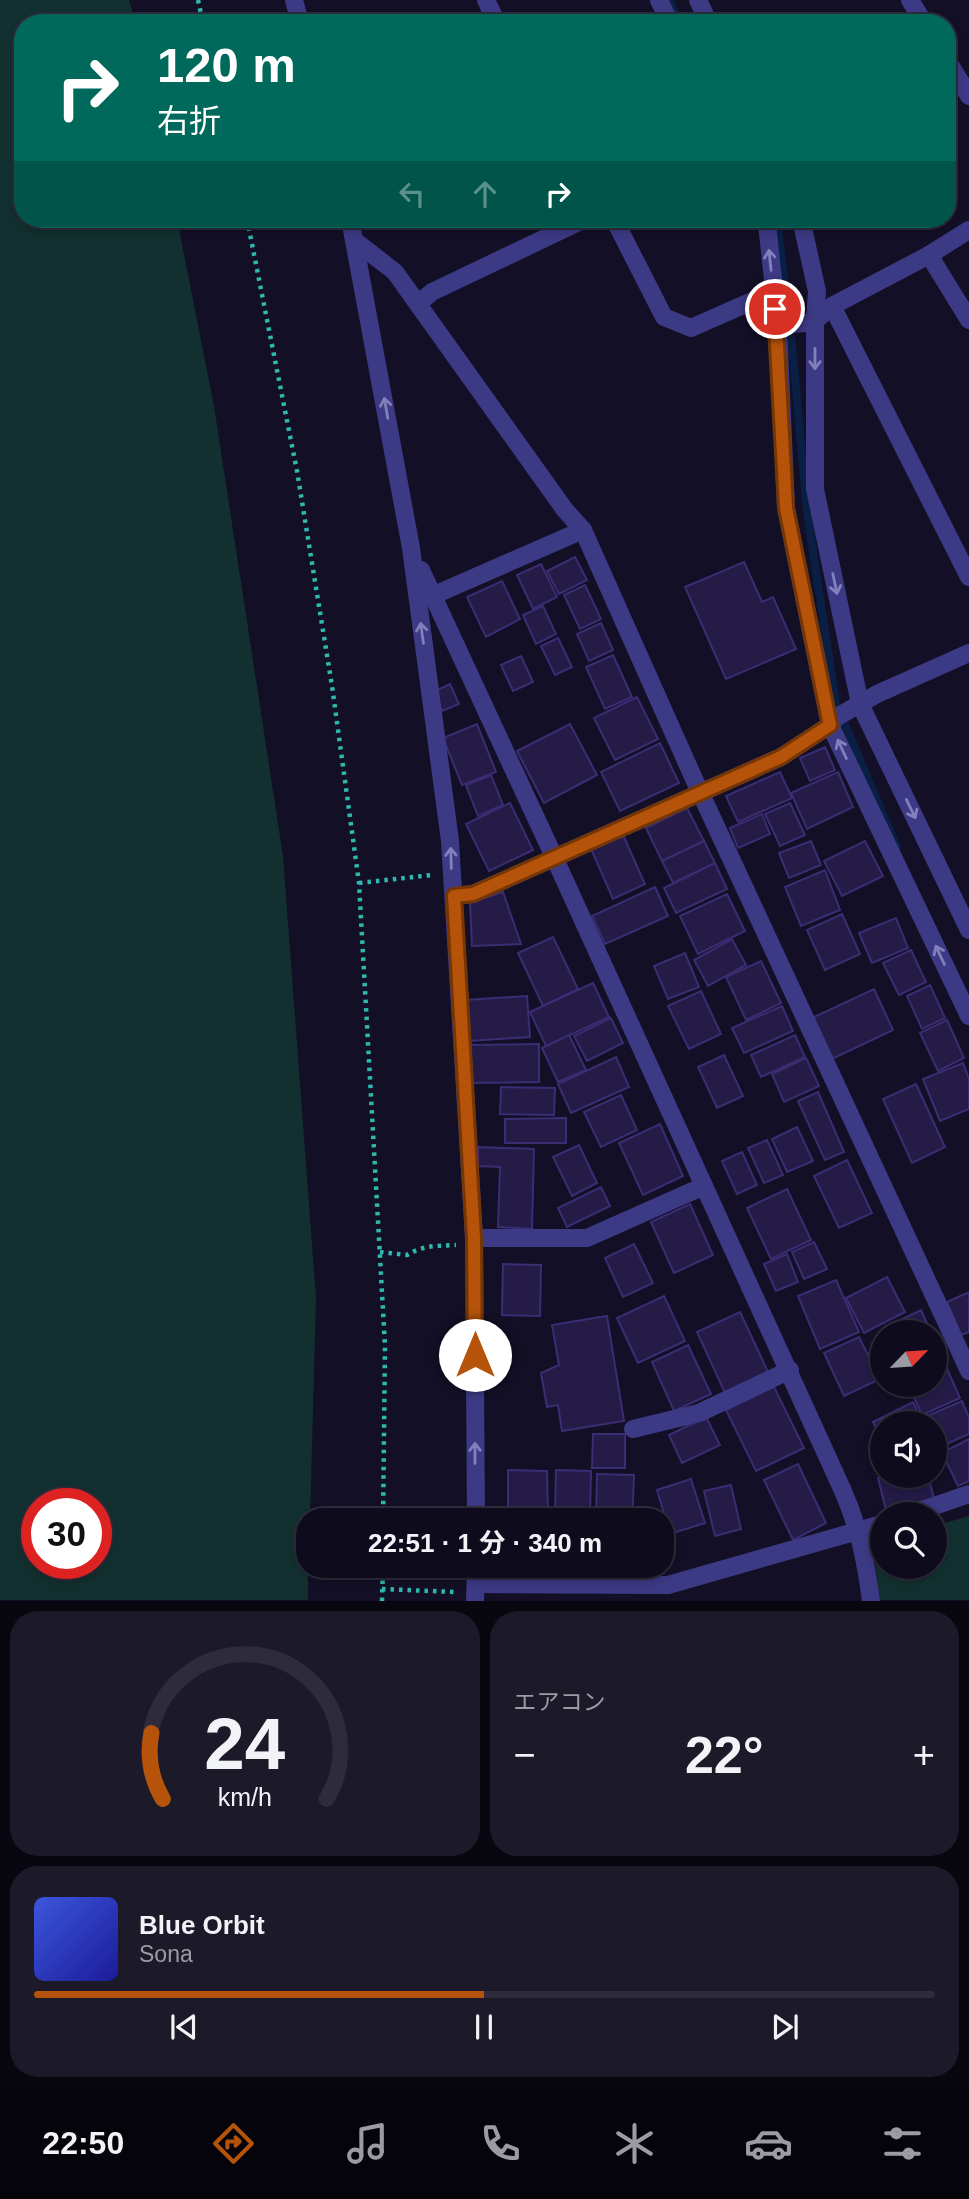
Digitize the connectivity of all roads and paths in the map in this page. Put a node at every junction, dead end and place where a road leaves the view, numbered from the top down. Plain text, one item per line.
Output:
1 (956, 75) edge
2 (969, 96) edge
3 (249, 228) edge
4 (351, 228) edge
5 (566, 228) edge
6 (619, 228) edge
7 (767, 228) edge
8 (802, 228) edge
9 (969, 230) edge
10 (355, 241) junction
11 (929, 256) junction
12 (774, 292) junction
13 (419, 303) junction
14 (832, 306) junction
15 (969, 320) edge
16 (811, 322) junction
17 (781, 325) junction
18 (583, 530) junction
19 (411, 548) junction
20 (969, 577) edge
21 (432, 596) junction
22 (969, 653) edge
23 (845, 713) junction
24 (700, 793) junction
25 (555, 859) junction
26 (451, 873) junction
27 (359, 883) junction
28 (454, 896) junction
29 (969, 930) edge
30 (969, 1016) edge
31 (704, 1186) junction
32 (474, 1241) junction
33 (380, 1252) junction
34 (790, 1370) junction
35 (969, 1371) edge
36 (633, 1429) dead end
37 (969, 1494) edge
38 (946, 1502) edge
39 (383, 1508) edge
40 (476, 1508) edge
41 (870, 1528) edge
42 (859, 1531) junction
43 (382, 1578) edge
44 (476, 1583) edge
45 (382, 1589) junction
46 (669, 1593) edge
47 (382, 1601) edge
48 (871, 1601) edge

1 - 2 street
3 - 27 path
4 - 10 street
5 - 13 street
6 - 12 street
12 -> 7 street
8 - 16 street
9 - 11 street
10 - 13 street
19 -> 10 street
11 - 14 street
11 - 15 street
12 - 17 street
13 - 18 street
14 - 16 street
14 - 20 street
16 - 17 street
16 -> 23 street
17 - 23 street
18 - 21 street
18 - 24 street
19 - 21 street
26 -> 19 street
21 - 25 street
22 - 23 street
23 - 24 street
23 -> 29 street
30 -> 23 street
24 - 25 street
24 - 35 street
25 - 28 street
25 - 31 street
26 - 27 path
26 - 28 street
27 - 33 path
28 - 32 street
31 - 32 street
31 - 34 street
32 - 33 path
40 -> 32 street
33 - 39 path
34 - 36 street
34 - 42 street
37 - 38 street
41 - 42 street
42 - 46 street
42 - 48 street
43 - 45 path
44 - 45 path
44 - 46 street
45 - 47 path

